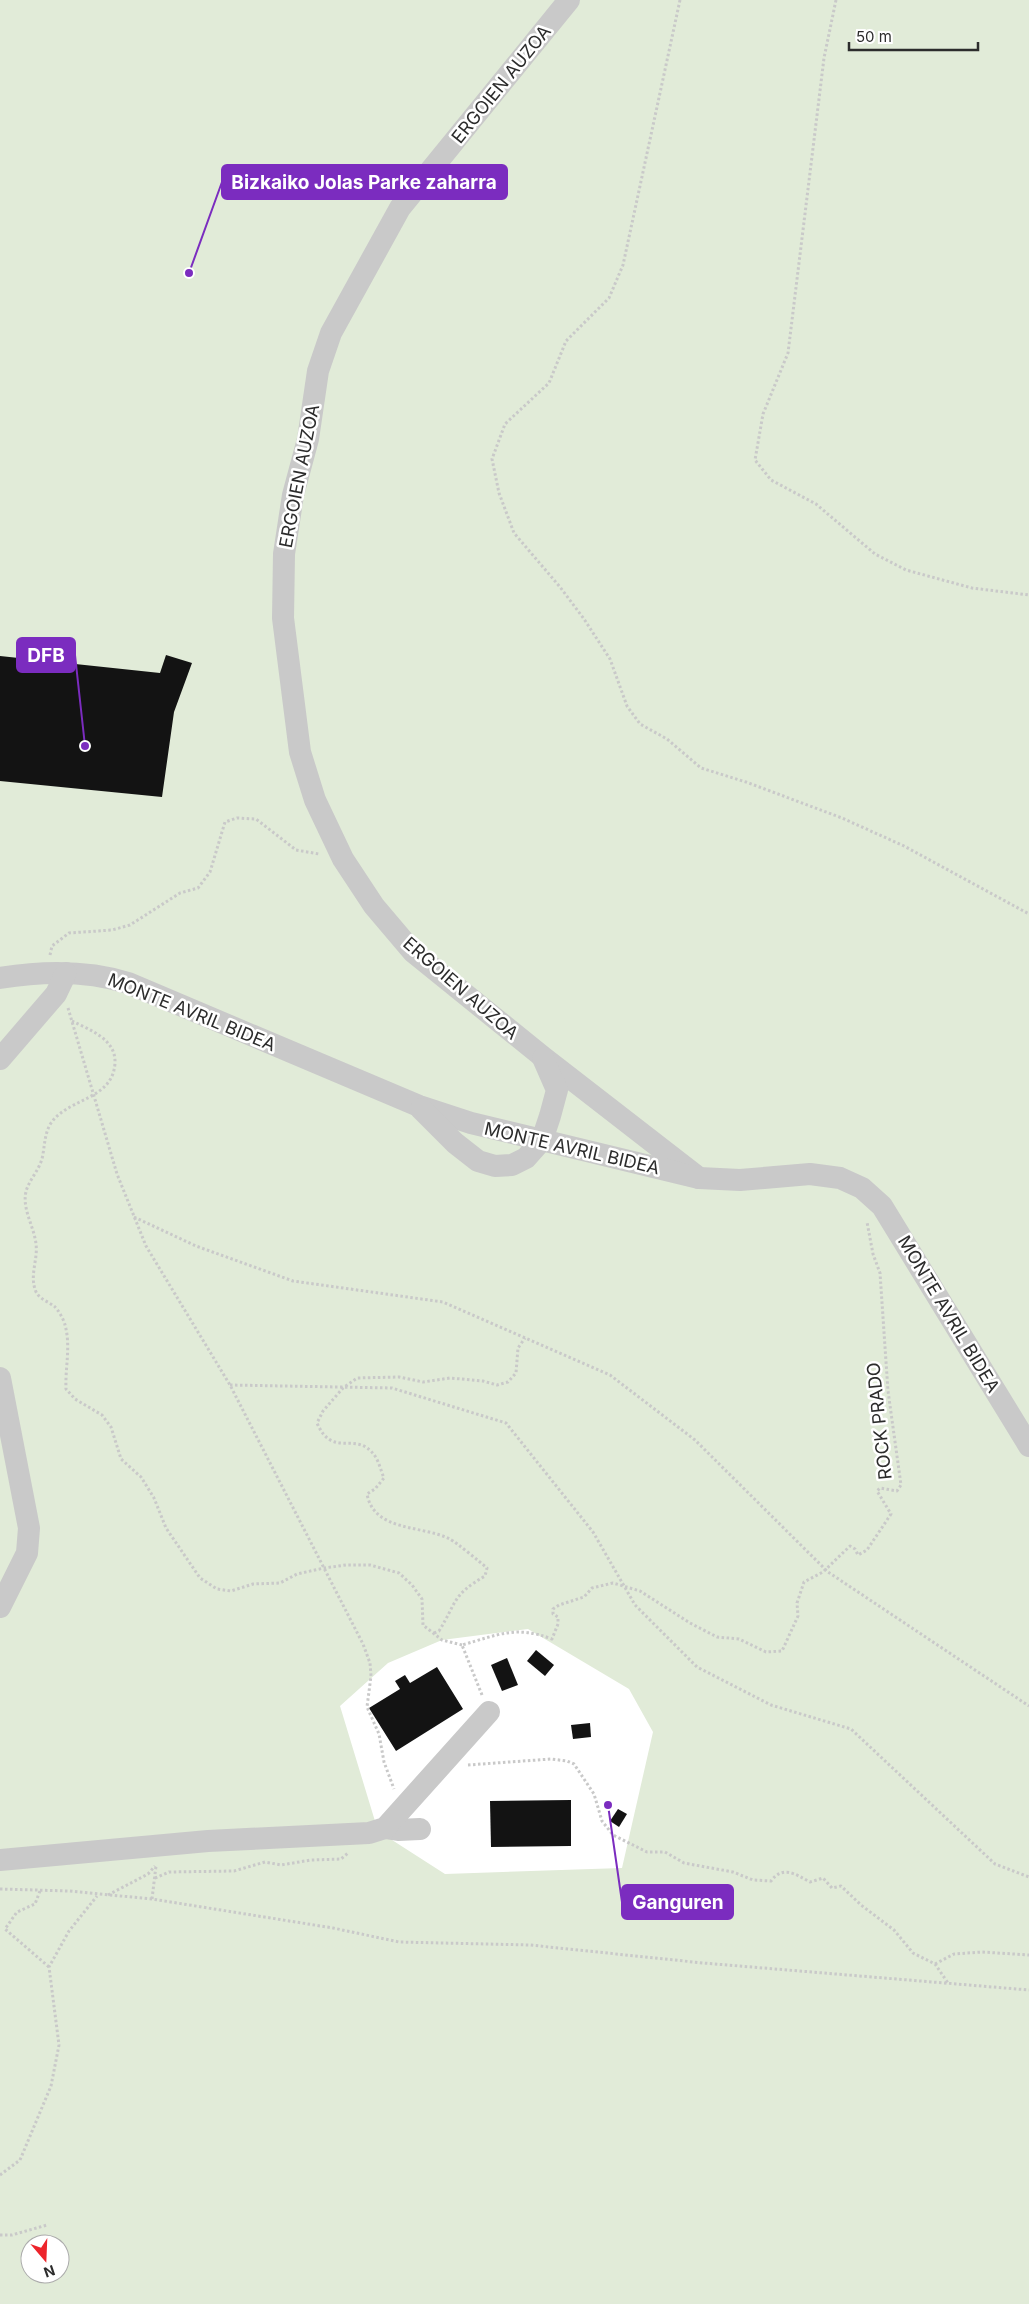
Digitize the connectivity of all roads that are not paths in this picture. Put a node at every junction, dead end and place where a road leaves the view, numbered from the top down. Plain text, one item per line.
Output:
1 (569, 0) edge
2 (55, 973) junction
3 (0, 978) edge
4 (543, 1057) junction
5 (0, 1059) edge
6 (418, 1106) junction
7 (542, 1140) junction
8 (699, 1178) junction
9 (0, 1378) edge
10 (1029, 1446) edge
11 (0, 1607) edge
12 (489, 1712) road end
13 (385, 1828) junction
14 (420, 1829) dead end
15 (0, 1860) edge

1 - 4 street, ERGOIEN AUZOA
2 - 3 street, MONTE AVRIL BIDEA
2 - 5 street
2 - 6 street, MONTE AVRIL BIDEA
4 - 7 street
4 - 8 street, ERGOIEN AUZOA
6 - 7 street, MONTE AVRIL BIDEA
6 - 7 street
7 - 8 street, MONTE AVRIL BIDEA
8 - 10 street, MONTE AVRIL BIDEA
9 - 11 street
12 - 13 street
13 - 14 street
13 - 15 street

